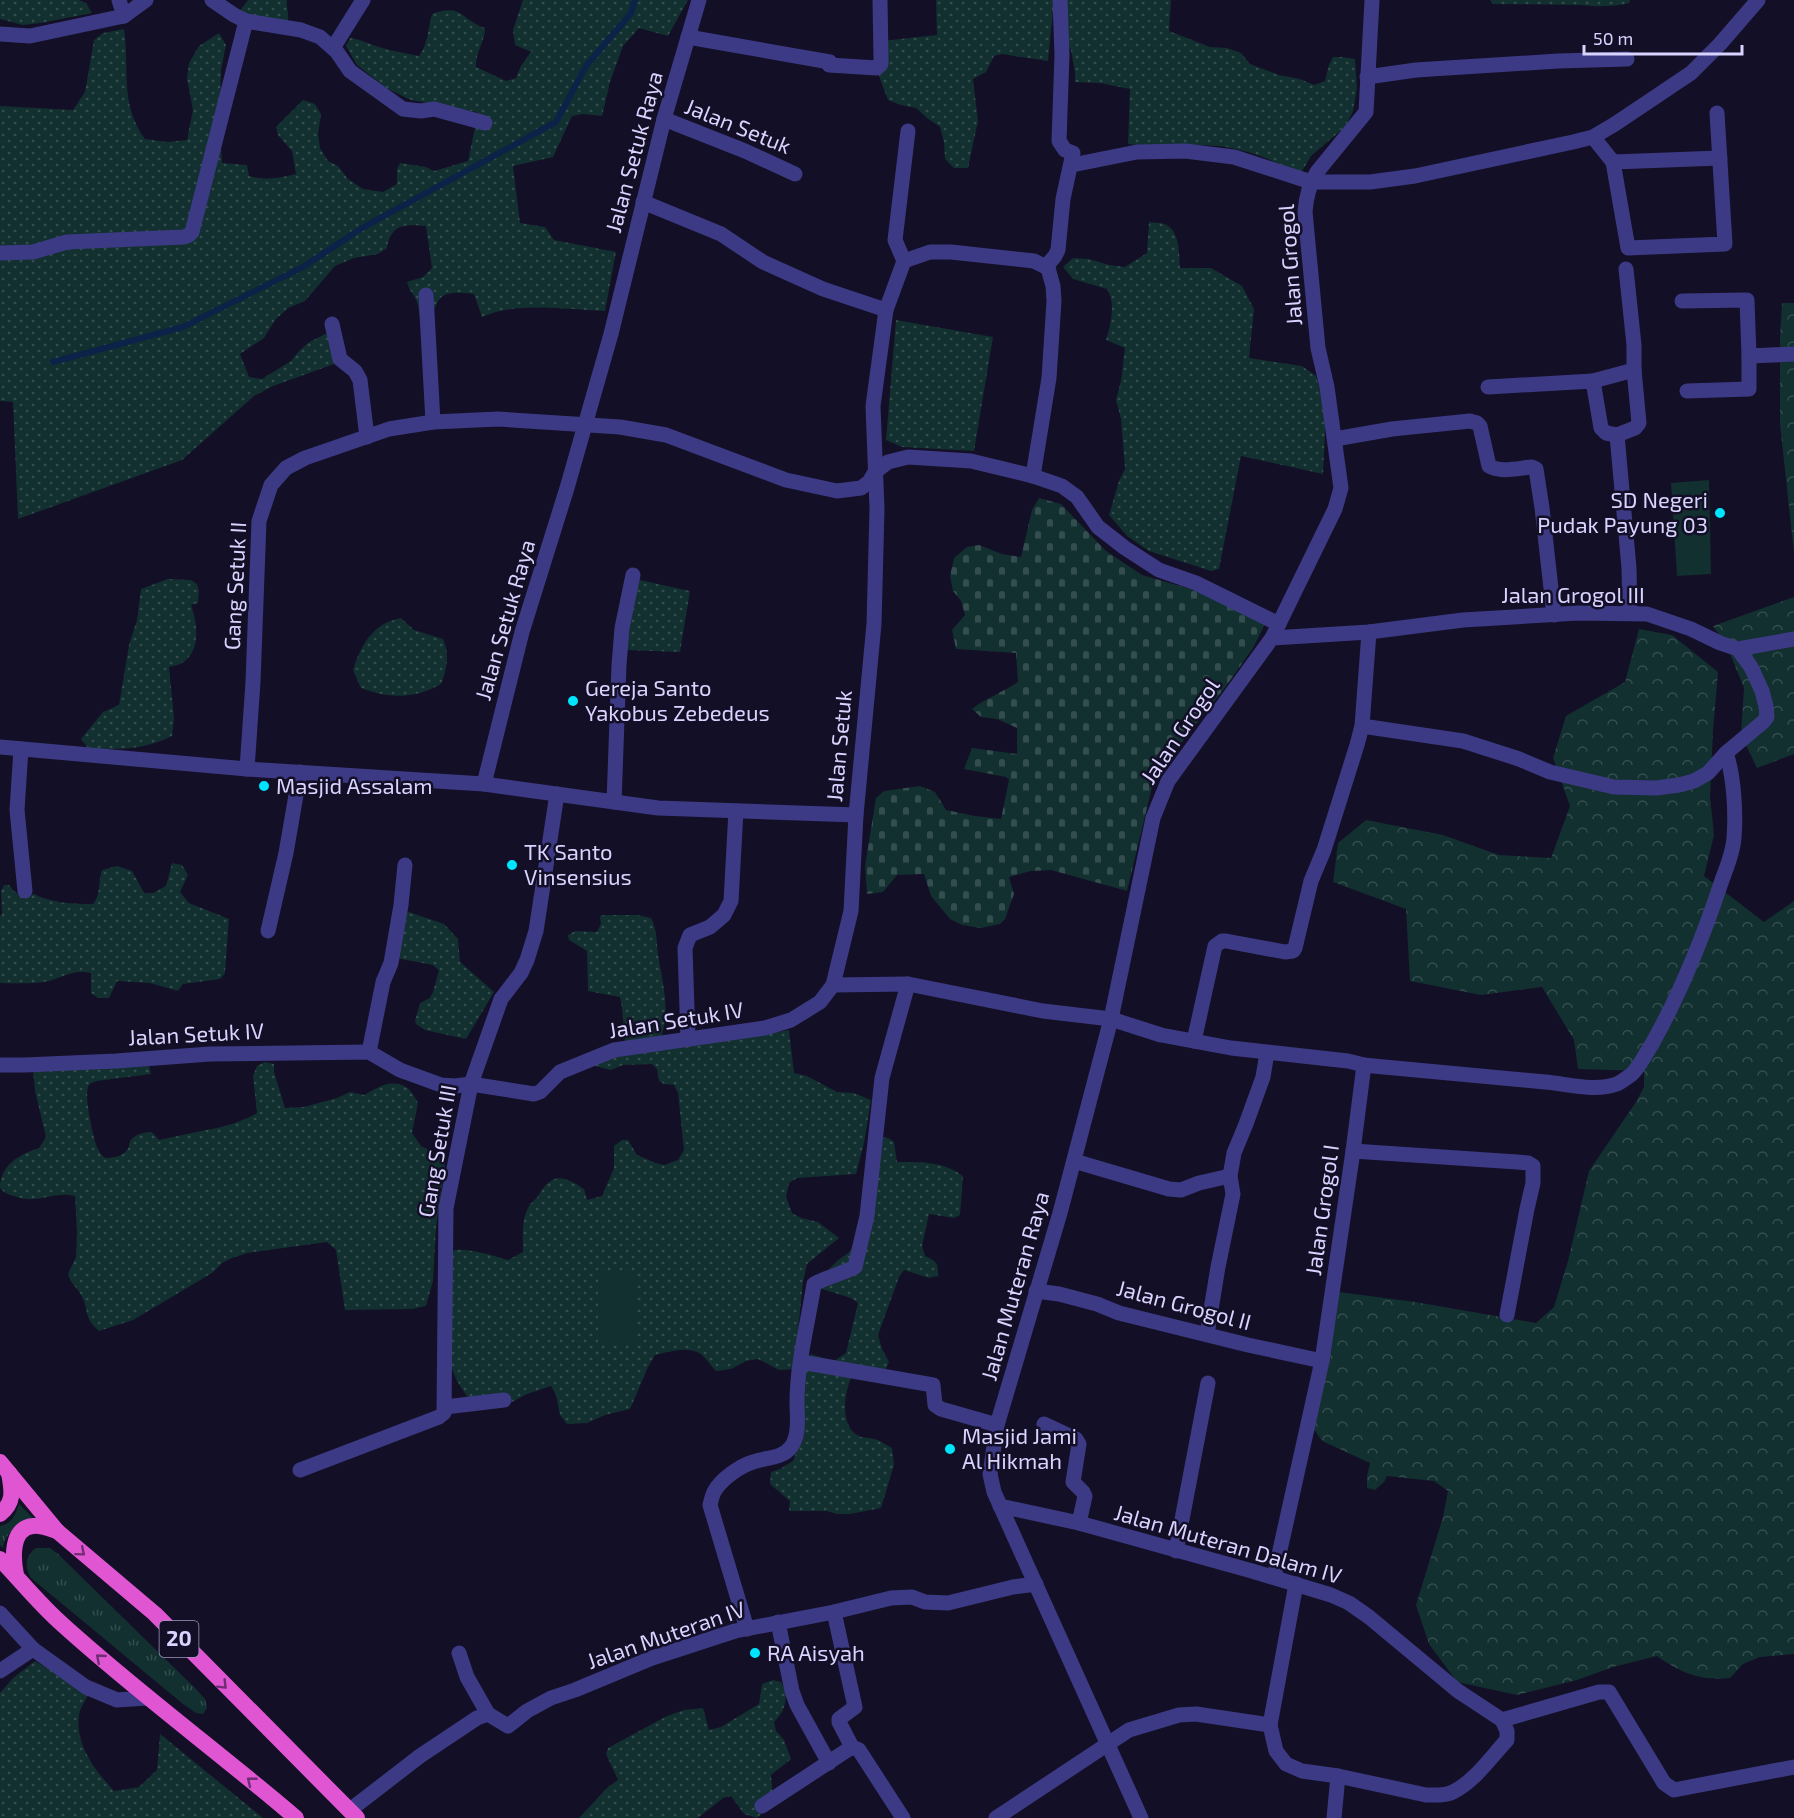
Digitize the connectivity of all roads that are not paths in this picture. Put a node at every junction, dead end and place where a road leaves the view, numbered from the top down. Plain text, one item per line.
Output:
1 (119, 0) edge
2 (146, 0) edge
3 (212, 0) edge
4 (363, 0) edge
5 (699, 0) edge
6 (880, 0) edge
7 (1060, 0) edge
8 (1372, 0) edge
9 (1758, 0) edge
10 (124, 16) junction
11 (246, 21) junction
12 (0, 34) edge
13 (688, 37) junction
14 (333, 48) junction
15 (1627, 59) dead end
16 (1367, 77) junction
17 (1717, 112) dead end
18 (664, 119) junction
19 (485, 123) dead end
20 (908, 131) dead end
21 (1593, 137) junction
22 (1720, 158) junction
23 (1613, 162) junction
24 (1072, 165) junction
25 (795, 174) dead end
26 (1311, 182) junction
27 (643, 202) junction
28 (0, 253) edge
29 (904, 261) junction
30 (1048, 268) junction
31 (1626, 269) dead end
32 (426, 295) dead end
33 (1682, 301) dead end
34 (886, 310) junction
35 (333, 324) dead end
36 (1794, 354) edge
37 (1749, 356) junction
38 (1634, 370) junction
39 (1593, 381) junction
40 (1488, 387) dead end
41 (1687, 391) dead end
42 (433, 422) junction
43 (585, 426) junction
44 (1617, 435) junction
45 (367, 437) junction
46 (1335, 439) junction
47 (875, 472) junction
48 (1034, 476) junction
49 (633, 575) dead end
50 (1630, 613) junction
51 (1554, 615) junction
52 (1276, 631) junction
53 (1369, 632) junction
54 (1794, 639) edge
55 (1738, 649) junction
56 (1362, 726) junction
57 (0, 747) edge
58 (21, 749) junction
59 (1726, 753) junction
60 (247, 769) junction
61 (300, 772) junction
62 (484, 784) junction
63 (557, 794) junction
64 (614, 802) junction
65 (736, 811) junction
66 (856, 815) junction
67 (405, 865) dead end
68 (25, 891) dead end
69 (268, 931) dead end
70 (908, 984) junction
71 (833, 985) junction
72 (1111, 1019) junction
73 (688, 1039) junction
74 (1194, 1041) junction
75 (369, 1052) junction
76 (1267, 1053) junction
77 (0, 1065) edge
78 (1364, 1065) junction
79 (471, 1084) junction
80 (1353, 1151) junction
81 (1074, 1161) junction
82 (1230, 1176) junction
83 (1036, 1291) junction
84 (1507, 1315) dead end
85 (1207, 1334) junction
86 (1322, 1361) junction
87 (801, 1362) junction
88 (1208, 1383) dead end
89 (504, 1400) dead end
90 (445, 1407) junction
91 (1044, 1424) dead end
92 (997, 1425) junction
93 (4, 1467) edge
94 (300, 1470) dead end
95 (1000, 1506) junction
96 (0, 1514) edge
97 (1079, 1523) junction
98 (57, 1532) junction
99 (1176, 1551) junction
100 (0, 1559) edge
101 (16, 1575) junction
102 (1274, 1577) junction
103 (1036, 1584) junction
104 (1296, 1584) junction
105 (834, 1612) junction
106 (0, 1613) edge
107 (778, 1622) junction
108 (747, 1629) junction
109 (33, 1649) junction
110 (459, 1653) dead end
111 (0, 1671) edge
112 (147, 1698) junction
113 (488, 1714) junction
114 (1270, 1725) junction
115 (1505, 1725) junction
116 (1108, 1744) junction
117 (852, 1747) junction
118 (829, 1763) junction
119 (1794, 1767) edge
120 (1338, 1776) junction
121 (762, 1806) dead end
122 (354, 1814) edge
123 (295, 1818) edge
124 (903, 1818) edge
125 (996, 1818) edge
126 (1141, 1818) edge
127 (1334, 1818) edge

1 - 10 street
2 - 10 street
3 - 11 street
4 - 14 street
5 - 13 street, Jalan Setuk Raya
6 - 13 street
7 - 24 street
8 - 16 street, Jalan Grogol
9 - 21 street
10 - 12 street
11 - 14 street
11 - 28 street
13 - 18 street, Jalan Setuk Raya
14 - 19 street
15 - 16 street
16 - 26 street, Jalan Grogol
17 - 22 street
18 - 25 street, Jalan Setuk
18 - 27 street, Jalan Setuk Raya
20 - 29 street
21 - 23 street
21 - 26 street
22 - 23 street
22 - 23 street
24 - 26 street
24 - 30 street
26 - 46 street, Jalan Grogol
27 - 34 street
27 - 43 street, Jalan Setuk Raya
29 - 30 street
29 - 34 street, Jalan Setuk
30 - 48 street
31 - 38 street
32 - 42 street
33 - 37 street
34 - 47 street, Jalan Setuk
35 - 45 street
36 - 37 street
37 - 41 street
38 - 39 street
38 - 44 street
39 - 40 street
39 - 44 street
42 - 43 street, Gang Setuk II
42 - 45 street, Gang Setuk II
43 - 47 street, Gang Setuk II
43 - 62 street, Jalan Setuk Raya
44 - 50 street
45 - 60 street, Gang Setuk II
46 - 51 street
46 - 52 street, Jalan Grogol
47 - 48 street, Gang Setuk II
47 - 66 street, Jalan Setuk
48 - 52 street, Gang Setuk II
49 - 64 street
50 - 51 street, Jalan Grogol III
50 - 55 street, Jalan Grogol III
51 - 53 street, Jalan Grogol III
52 - 53 street, Jalan Grogol III
52 - 72 street, Jalan Grogol
53 - 56 street
54 - 55 street
55 - 59 street
56 - 59 street
56 - 74 street
57 - 58 street
58 - 60 street
58 - 68 street
59 - 78 street
60 - 61 street
61 - 62 street
61 - 69 street
62 - 63 street, Jalan Setuk
63 - 64 street, Jalan Setuk
63 - 79 street, Gang Setuk III
64 - 65 street, Jalan Setuk
65 - 66 street, Jalan Setuk
65 - 73 street
66 - 71 street, Jalan Setuk IV
67 - 75 street
70 - 71 street
70 - 72 street
70 - 87 street
71 - 73 street, Jalan Setuk IV
72 - 74 street
72 - 81 street, Jalan Muteran Raya
73 - 79 street, Jalan Setuk IV
74 - 76 street
75 - 77 street, Jalan Setuk IV
75 - 79 street, Jalan Setuk IV
76 - 78 street
76 - 82 street
78 - 80 street, Jalan Grogol I
79 - 90 street, Gang Setuk III
80 - 84 street
80 - 86 street, Jalan Grogol I
81 - 82 street
81 - 83 street, Jalan Muteran Raya
82 - 85 street
83 - 85 street, Jalan Grogol II
83 - 92 street, Jalan Muteran Raya
85 - 86 street, Jalan Grogol II
86 - 102 street, Jalan Grogol I
87 - 92 street
87 - 108 street
88 - 99 street
89 - 90 street
90 - 94 street
91 - 97 street
92 - 95 street, Jalan Muteran Raya
93 - 96 highway
93 - 98 highway, 20
95 - 97 street, Jalan Muteran Dalam IV
95 - 103 street, Jalan Muteran Raya
97 - 99 street, Jalan Muteran Dalam IV
98 - 101 highway
98 -> 122 highway, 20
99 - 102 street, Jalan Muteran Dalam IV
100 - 101 highway
112 -> 101 highway
102 - 104 street, Jalan Muteran Dalam IV
103 - 105 street, Jalan Muteran IV
103 - 116 street, Jalan Muteran Raya
104 - 114 street
104 - 115 street, Jalan Muteran Dalam IV
105 - 107 street, Jalan Muteran IV
105 - 117 street
106 - 109 street
107 - 108 street, Jalan Muteran IV
107 - 118 street
108 - 113 street, Jalan Muteran IV
109 - 111 street
109 - 112 street
110 - 113 street
123 -> 112 highway
113 - 122 street
114 - 116 street
114 - 120 street
115 - 119 street
115 - 120 street
116 - 125 street
116 - 126 street, Jalan Muteran Raya
117 - 118 street
117 - 124 street
118 - 121 street
120 - 127 street

